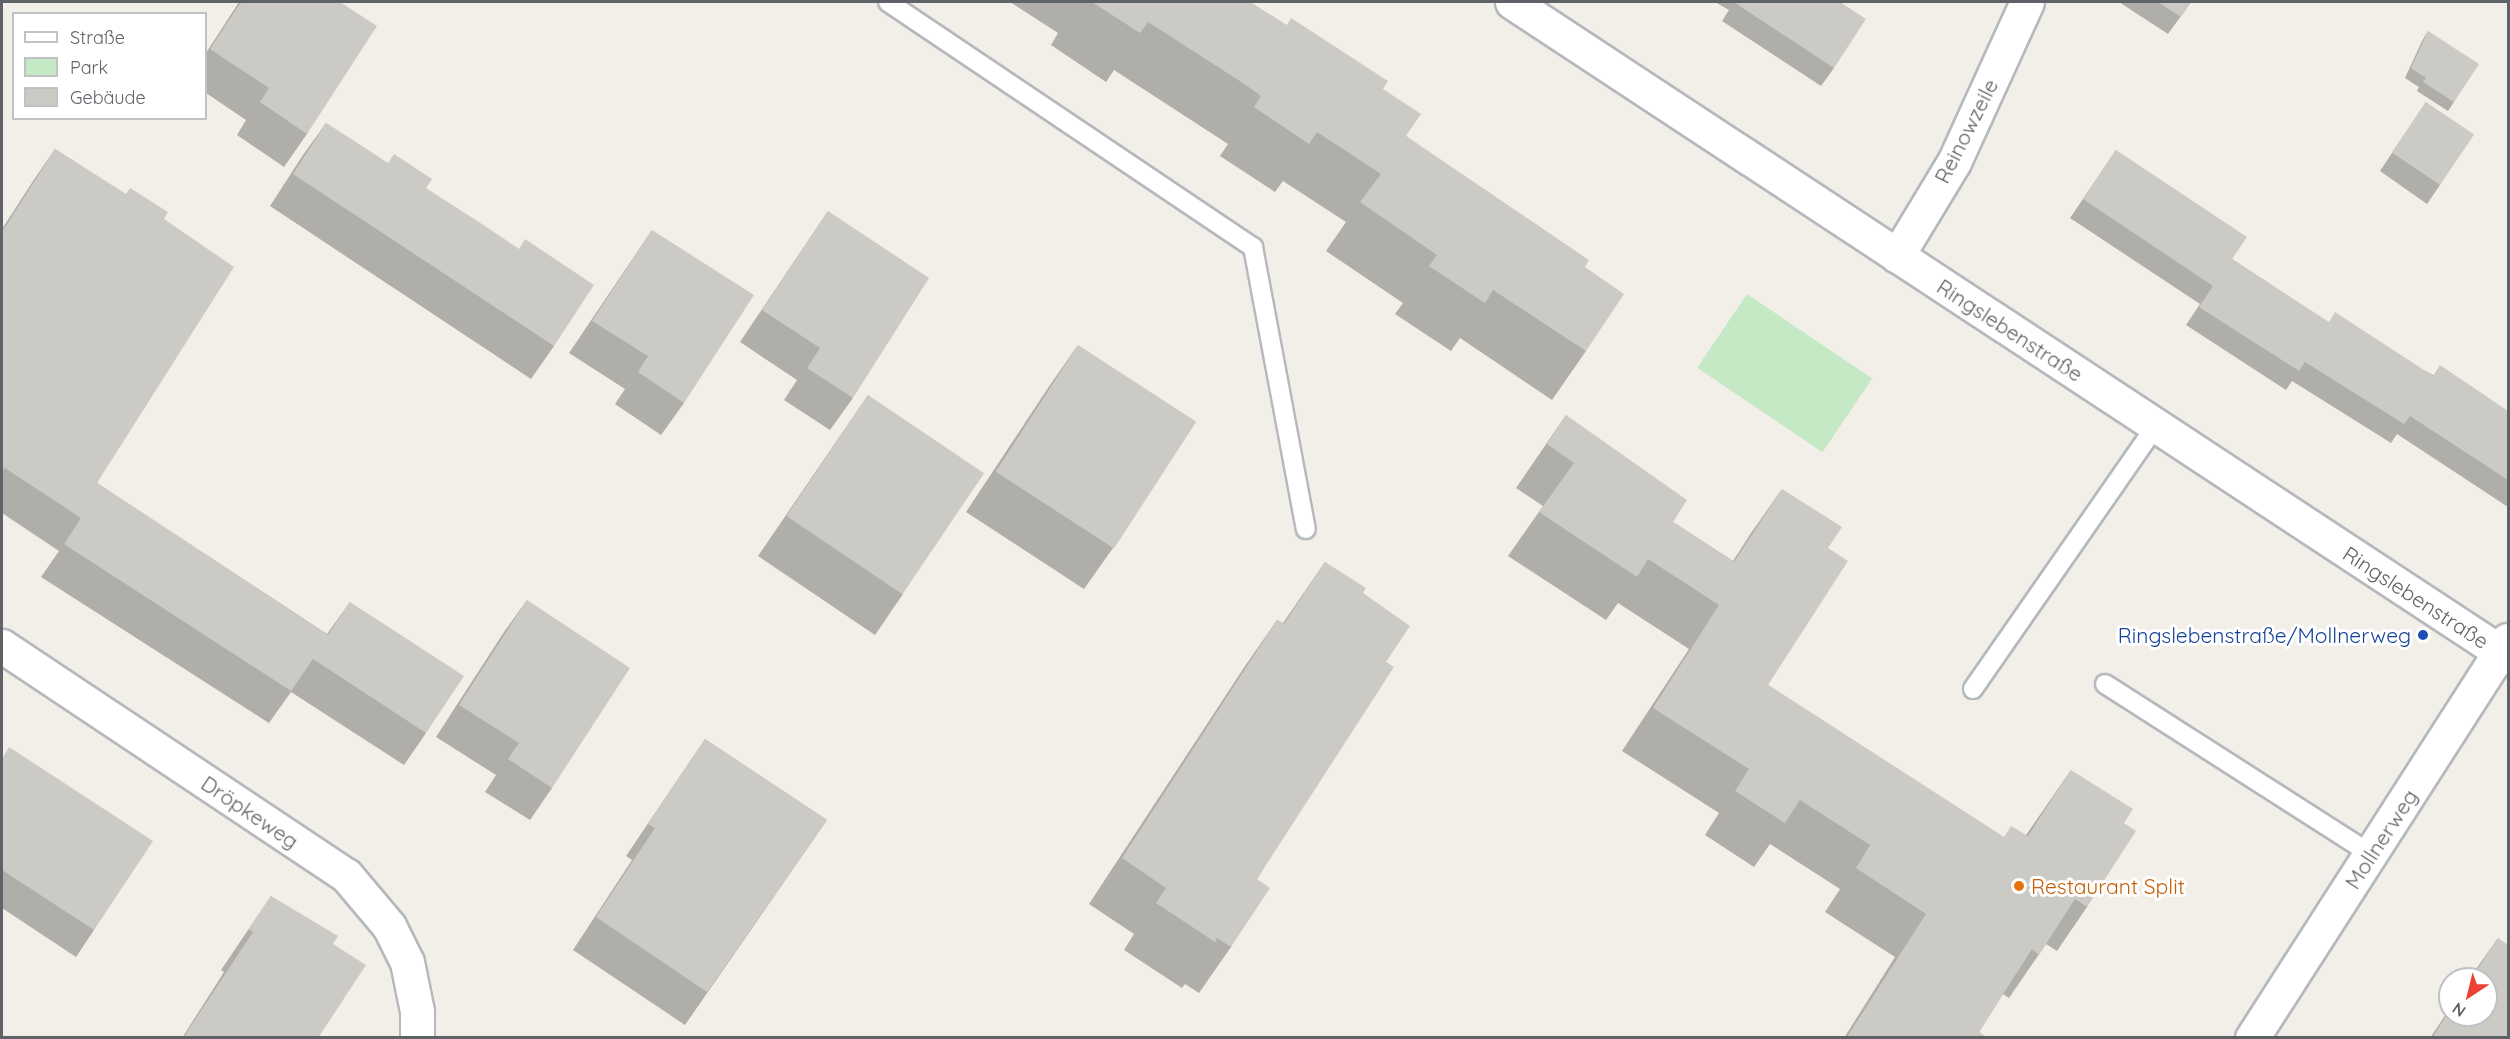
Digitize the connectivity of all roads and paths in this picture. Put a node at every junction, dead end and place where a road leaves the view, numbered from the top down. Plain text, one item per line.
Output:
1 (888, 2) edge
2 (1512, 2) edge
3 (2027, 2) edge
4 (1897, 256) junction
5 (2156, 426) junction
6 (1306, 529) dead end
7 (2, 646) edge
8 (2506, 650) edge
9 (2105, 684) dead end
10 (1973, 689) dead end
11 (2371, 854) junction
12 (417, 1038) edge
13 (2252, 1038) edge

1 - 6 lane
2 - 4 street, Ringslebenstraße
3 - 4 street, Reinowzeile
4 - 5 street, Ringslebenstraße
5 - 8 street, Ringslebenstraße
5 - 10 lane
7 - 12 street, Dröpkeweg
8 - 11 street, Mollnerweg
9 - 11 lane
11 - 13 street, Mollnerweg

